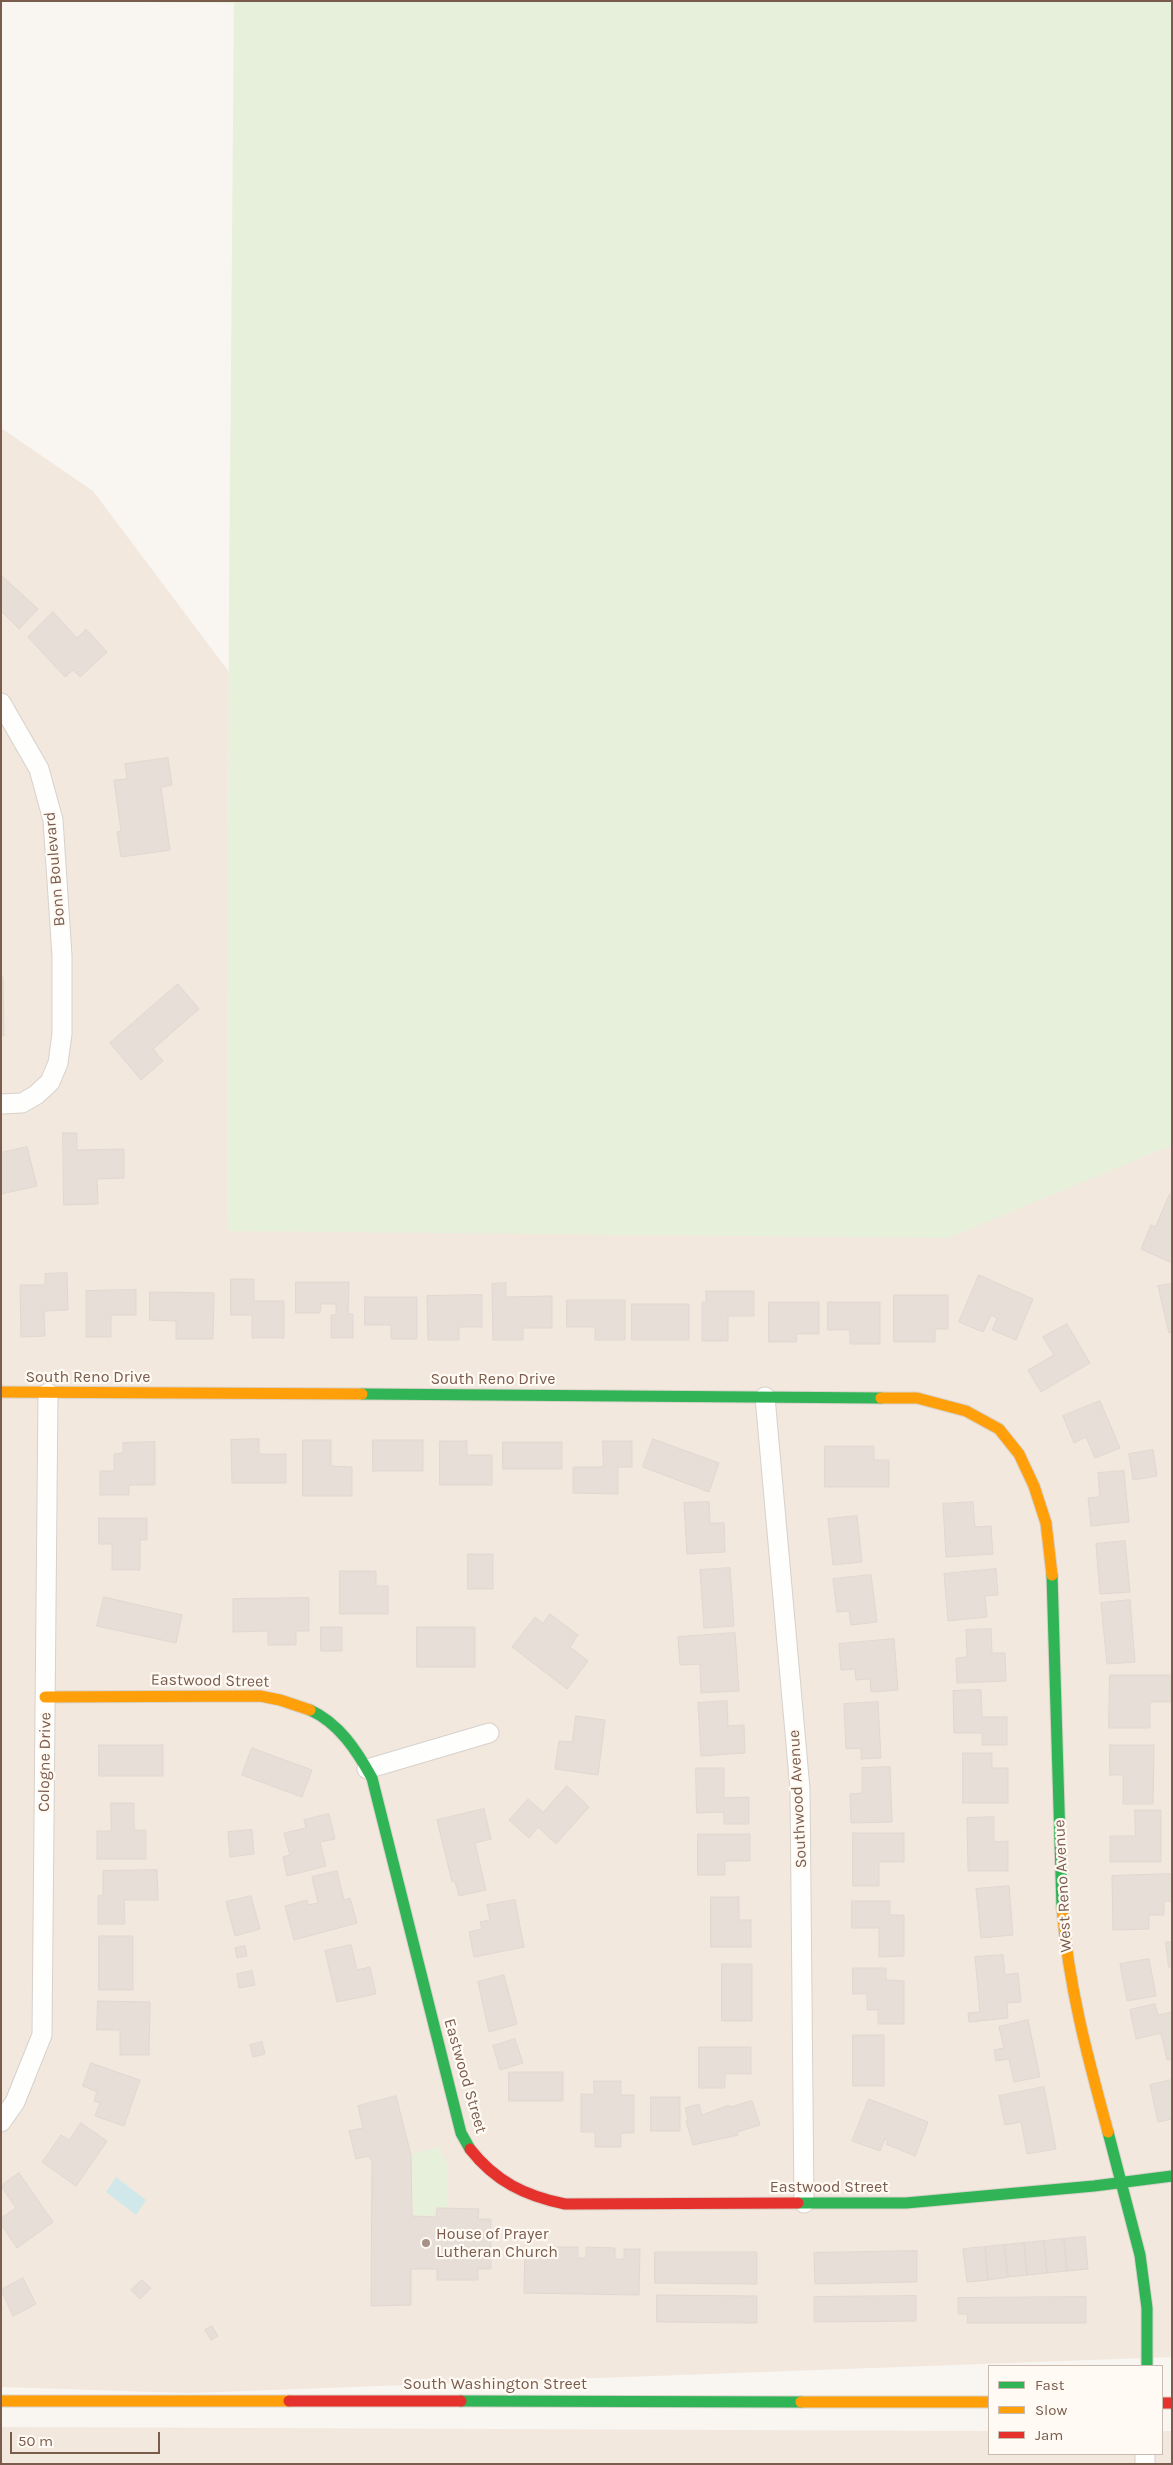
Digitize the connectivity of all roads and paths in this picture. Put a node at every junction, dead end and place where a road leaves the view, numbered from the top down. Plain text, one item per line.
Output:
1 (1, 704) edge
2 (1, 1104) edge
3 (1, 1392) edge
4 (48, 1393) junction
5 (765, 1397) junction
6 (981, 1419) joint
7 (46, 1696) junction
8 (489, 1733) dead end
9 (367, 1769) junction
10 (1, 2122) edge
11 (1172, 2176) edge
12 (1120, 2182) junction
13 (804, 2203) junction
14 (1147, 2365) edge
15 (1, 2401) edge
16 (988, 2402) edge

1 - 2 street, Bonn Boulevard
3 - 4 street, South Reno Drive
4 - 5 street, South Reno Drive
4 - 7 street, Cologne Drive
5 - 6 street, South Reno Drive
5 - 13 street, Southwood Avenue
6 - 12 street, West Reno Avenue
7 - 9 street, Eastwood Street
7 - 10 street, Cologne Drive
8 - 9 street
9 - 13 street, Eastwood Street
11 - 12 street, Eastwood Street
12 - 13 street, Eastwood Street
12 - 14 street, West Reno Avenue
15 - 16 street, South Washington Street

